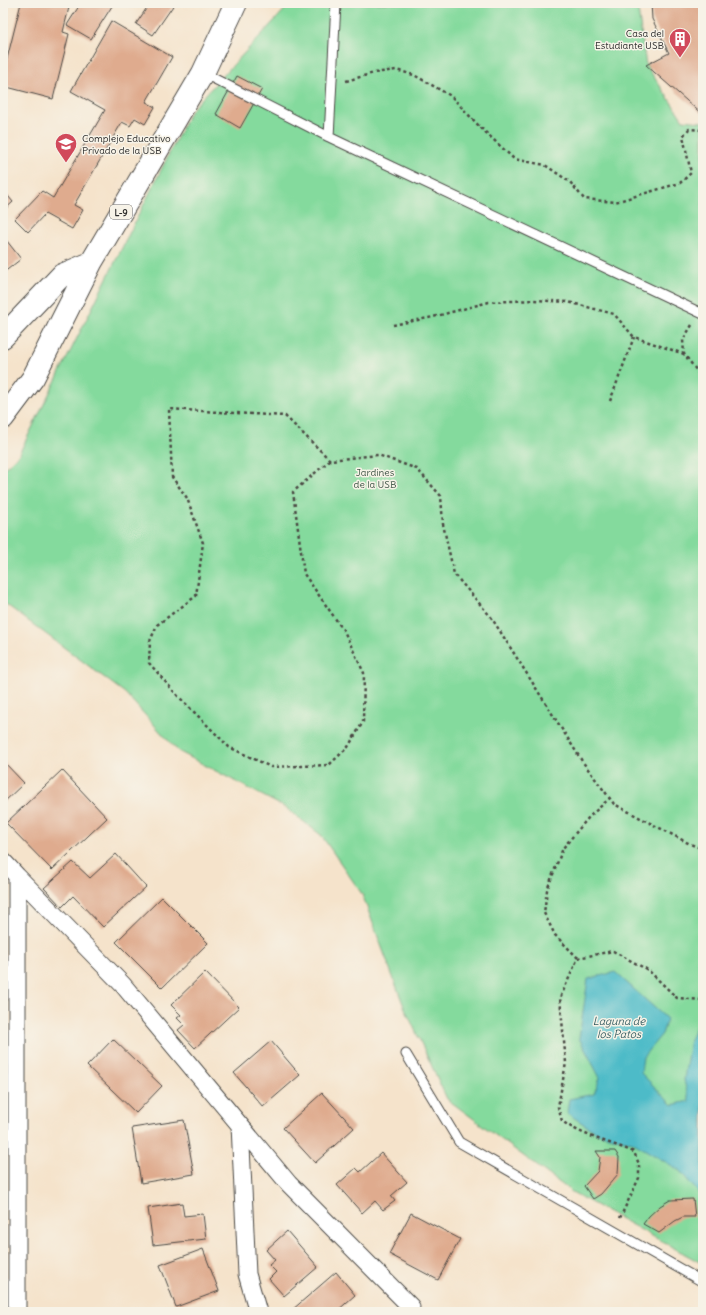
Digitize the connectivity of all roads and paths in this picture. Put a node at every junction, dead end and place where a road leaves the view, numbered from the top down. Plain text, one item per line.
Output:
1 (236, 3) edge
2 (336, 3) edge
3 (203, 73) junction
4 (332, 86) junction
5 (703, 130) edge
6 (329, 137) junction
7 (90, 264) junction
8 (702, 313) edge
9 (393, 325) dead end
10 (3, 337) edge
11 (634, 337) junction
12 (684, 354) junction
13 (703, 379) edge
14 (610, 401) dead end
15 (3, 418) edge
16 (330, 460) junction
17 (610, 798) junction
18 (703, 849) edge
19 (3, 861) edge
20 (17, 876) junction
21 (578, 958) junction
22 (703, 1000) edge
23 (406, 1054) dead end
24 (240, 1126) junction
25 (614, 1231) junction
26 (3, 1275) edge
27 (703, 1282) edge
28 (17, 1288) junction
29 (411, 1307) dead end
30 (17, 1312) edge
31 (258, 1312) edge

1 - 3 main road, L-9
2 - 4 lane
3 - 6 lane
3 - 7 main road, L-9
4 - 5 path
4 - 6 lane
6 - 8 lane
7 - 10 main road
7 - 15 main road, L-9
8 - 12 path
9 - 11 path
11 - 12 path
11 - 14 path
12 - 13 path
16 - 16 path
16 - 17 path
17 - 18 path
17 - 21 path
19 - 20 street
20 - 24 street
20 - 28 street
21 - 22 path
21 - 25 path
23 - 25 lane
24 - 29 street
24 - 31 street
25 - 27 lane
26 - 28 street
28 - 30 street

